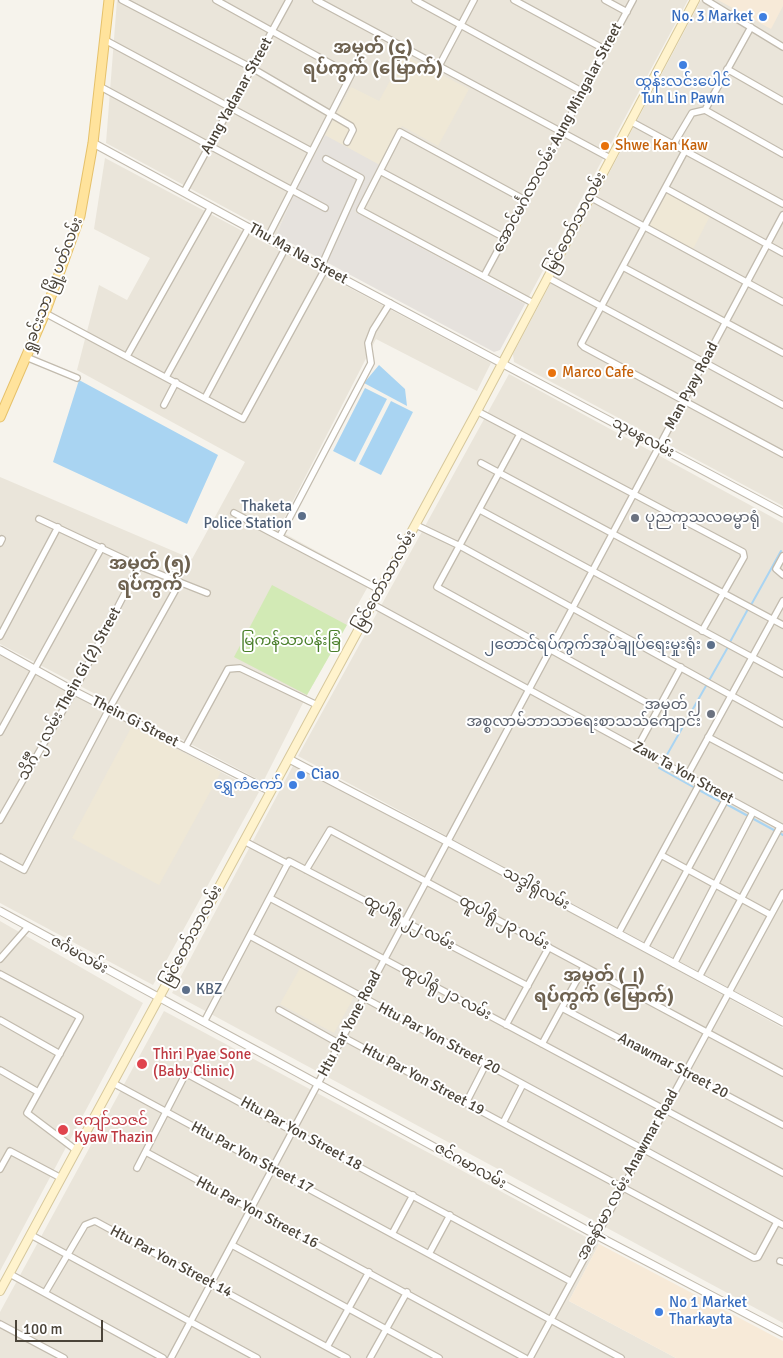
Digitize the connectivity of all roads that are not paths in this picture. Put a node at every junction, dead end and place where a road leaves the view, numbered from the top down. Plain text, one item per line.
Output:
1 (109, 0) edge
2 (122, 0) edge
3 (216, 0) edge
4 (290, 0) edge
5 (316, 0) edge
6 (415, 0) edge
7 (474, 0) edge
8 (514, 0) edge
9 (605, 0) edge
10 (633, 0) edge
11 (695, 0) edge
12 (706, 0) edge
13 (627, 12) junction
14 (460, 25) junction
15 (751, 27) junction
16 (273, 30) junction
17 (105, 40) junction
18 (783, 47) edge
19 (606, 50) junction
20 (439, 66) junction
21 (252, 68) junction
22 (727, 69) junction
23 (99, 86) junction
24 (583, 92) junction
25 (783, 101) edge
26 (231, 107) junction
27 (705, 110) junction
28 (331, 114) junction
29 (630, 121) junction
30 (562, 132) junction
31 (347, 142) dead end
32 (93, 143) junction
33 (210, 145) junction
34 (673, 145) junction
35 (312, 150) junction
36 (685, 151) junction
37 (783, 154) edge
38 (610, 158) junction
39 (326, 159) dead end
40 (380, 171) junction
41 (665, 188) junction
42 (290, 191) junction
43 (184, 192) junction
44 (590, 197) junction
45 (525, 200) junction
46 (783, 204) edge
47 (211, 207) junction
48 (325, 208) dead end
49 (783, 215) edge
50 (645, 226) junction
51 (249, 227) junction
52 (268, 237) junction
53 (504, 238) junction
54 (767, 244) junction
55 (286, 247) junction
56 (783, 253) edge
57 (623, 267) junction
58 (323, 268) junction
59 (484, 276) junction
60 (547, 277) junction
61 (747, 282) junction
62 (783, 302) edge
63 (390, 303) junction
64 (533, 303) junction
65 (601, 307) junction
66 (45, 313) junction
67 (726, 322) junction
68 (783, 353) edge
69 (127, 356) junction
70 (26, 357) junction
71 (704, 362) junction
72 (503, 363) junction
73 (166, 377) junction
74 (77, 378) dead end
75 (176, 382) junction
76 (204, 398) junction
77 (684, 400) junction
78 (164, 405) dead end
79 (783, 405) edge
80 (477, 411) junction
81 (0, 417) edge
82 (520, 434) junction
83 (659, 447) junction
84 (783, 454) edge
85 (482, 463) dead end
86 (500, 473) junction
87 (634, 494) junction
88 (480, 510) junction
89 (234, 512) dead end
90 (783, 513) edge
91 (39, 519) dead end
92 (416, 525) junction
93 (58, 527) junction
94 (613, 532) junction
95 (280, 536) junction
96 (460, 546) junction
97 (102, 547) junction
98 (783, 556) edge
99 (139, 566) junction
100 (593, 570) junction
101 (783, 574) edge
102 (180, 582) junction
103 (380, 590) junction
104 (206, 593) dead end
105 (724, 593) junction
106 (783, 601) edge
107 (372, 604) junction
108 (573, 608) junction
109 (772, 620) junction
110 (783, 625) edge
111 (702, 631) junction
112 (0, 636) edge
113 (0, 650) edge
114 (550, 650) junction
115 (752, 658) junction
116 (36, 668) junction
117 (681, 668) junction
118 (783, 674) edge
119 (529, 689) junction
120 (74, 691) junction
121 (732, 695) junction
122 (316, 705) junction
123 (109, 708) junction
124 (658, 709) junction
125 (783, 724) edge
126 (0, 732) edge
127 (708, 737) junction
128 (185, 748) junction
129 (637, 748) junction
130 (288, 759) junction
131 (687, 776) junction
132 (783, 777) edge
133 (700, 783) junction
134 (270, 791) junction
135 (727, 797) junction
136 (753, 812) junction
137 (0, 820) edge
138 (782, 827) edge
139 (244, 840) junction
140 (448, 842) junction
141 (661, 854) junction
142 (0, 857) edge
143 (289, 863) junction
144 (688, 869) junction
145 (306, 870) junction
146 (426, 881) junction
147 (716, 885) junction
148 (783, 893) edge
149 (270, 898) junction
150 (741, 899) junction
151 (0, 911) edge
152 (771, 915) junction
153 (405, 921) junction
154 (28, 927) junction
155 (618, 934) junction
156 (250, 936) junction
157 (548, 947) junction
158 (645, 948) junction
159 (0, 959) edge
160 (384, 960) junction
161 (674, 964) junction
162 (584, 967) junction
163 (0, 974) edge
164 (699, 977) junction
165 (528, 986) junction
166 (729, 993) junction
167 (159, 998) junction
168 (364, 998) junction
169 (562, 1008) junction
170 (279, 1010) dead end
171 (0, 1020) edge
172 (204, 1022) junction
173 (783, 1022) edge
174 (506, 1025) junction
175 (707, 1031) junction
176 (343, 1037) junction
177 (340, 1044) junction
178 (542, 1044) junction
179 (60, 1054) junction
180 (486, 1064) junction
181 (0, 1070) edge
182 (685, 1073) junction
183 (783, 1073) edge
184 (113, 1083) junction
185 (318, 1083) junction
186 (523, 1084) junction
187 (38, 1092) junction
188 (466, 1103) junction
189 (664, 1110) junction
190 (166, 1112) junction
191 (503, 1123) junction
192 (783, 1125) edge
193 (293, 1130) junction
194 (643, 1149) junction
195 (76, 1150) junction
196 (146, 1152) junction
197 (136, 1168) dead end
198 (0, 1169) edge
199 (272, 1169) junction
200 (783, 1173) edge
201 (61, 1178) junction
202 (622, 1187) junction
203 (413, 1195) junction
204 (252, 1211) junction
205 (450, 1216) junction
206 (777, 1222) junction
207 (783, 1225) edge
208 (392, 1234) junction
209 (31, 1235) junction
210 (596, 1235) junction
211 (232, 1245) junction
212 (429, 1254) junction
213 (67, 1255) junction
214 (369, 1272) junction
215 (10, 1274) junction
216 (570, 1281) junction
217 (211, 1284) junction
218 (0, 1291) edge
219 (407, 1292) junction
220 (45, 1294) junction
221 (348, 1308) junction
222 (550, 1320) junction
223 (191, 1322) junction
224 (0, 1324) edge
225 (386, 1329) junction
226 (783, 1333) edge
227 (327, 1347) junction
228 (64, 1358) edge
229 (163, 1358) edge
230 (171, 1358) edge
231 (257, 1358) edge
232 (347, 1358) edge
233 (370, 1358) edge
234 (439, 1358) edge
235 (525, 1358) edge
236 (530, 1358) edge
237 (621, 1358) edge

1 - 17 main road, ရှုခင်းသာ မြို့ပတ်လမ်း
2 - 21 street
3 - 16 street
4 - 16 street, Aung Yadanar Street
5 - 20 street
6 - 14 street
7 - 14 street
8 - 19 street
9 - 13 street
10 - 13 street, အောင်မင်္ဂလာလမ်း Aung Mingalar Street
11 - 29 main road, မြင်တော်သာလမ်း
12 - 15 street
13 - 19 street, အောင်မင်္ဂလာလမ်း Aung Mingalar Street
14 - 20 street
14 - 24 street
15 - 18 street
15 - 22 street
16 - 21 street, Aung Yadanar Street
16 - 28 street
17 - 23 main road, ရှုခင်းသာ မြို့ပတ်လမ်း
17 - 26 street
19 - 24 street, အောင်မင်္ဂလာလမ်း Aung Mingalar Street
20 - 30 street
21 - 26 street, Aung Yadanar Street
21 - 28 street
22 - 25 street
22 - 27 street
23 - 32 main road, ရှုခင်းသာ မြို့ပတ်လမ်း
23 - 33 street
24 - 30 street, အောင်မင်္ဂလာလမ်း Aung Mingalar Street
26 - 33 street, Aung Yadanar Street
26 - 35 street
27 - 34 street
27 - 37 street
28 - 31 street
28 - 35 street
29 - 34 street
29 - 38 main road, မြင်တော်သာလမ်း
30 - 38 street
30 - 45 street, အောင်မင်္ဂလာလမ်း Aung Mingalar Street
32 - 43 street, Thu Ma Na Street
32 - 66 main road, ရှုခင်းသာ မြို့ပတ်လမ်း
33 - 42 street
33 - 43 street, Aung Yadanar Street
34 - 36 street
35 - 42 street
36 - 41 street
36 - 46 street
38 - 44 main road, မြင်တော်သာလမ်း
39 - 58 street
40 - 45 street
40 - 53 street
40 - 59 street
41 - 50 street
41 - 54 street
42 - 48 street
42 - 52 street
43 - 47 street, Thu Ma Na Street
44 - 50 street
44 - 60 main road, မြင်တော်သာလမ်း
45 - 53 street, အောင်မင်္ဂလာလမ်း Aung Mingalar Street
47 - 51 street, Thu Ma Na Street
47 - 69 street
49 - 54 street, Man Pyay Road
50 - 57 street
50 - 61 street
51 - 52 street, Thu Ma Na Street
51 - 73 street
52 - 55 street, Thu Ma Na Street
53 - 59 street, အောင်မင်္ဂလာလမ်း Aung Mingalar Street
54 - 56 street
54 - 61 street, Man Pyay Road
55 - 58 street, Thu Ma Na Street
55 - 76 street
57 - 65 street
57 - 67 street
58 - 63 street, Thu Ma Na Street
58 - 76 street
59 - 64 street
60 - 64 main road, မြင်တော်သာလမ်း
60 - 65 street
61 - 62 street
61 - 67 street, Man Pyay Road
63 - 72 street, Thu Ma Na Street
63 - 95 street
64 - 72 main road, မြင်တော်သာလမ်း
65 - 71 street
65 - 77 street
66 - 69 street
66 - 70 main road, ရှုခင်းသာ မြို့ပတ်လမ်း
67 - 68 street
67 - 71 street, Man Pyay Road
69 - 73 street
70 - 74 street
70 - 81 main road, ရှုခင်းသာ မြို့ပတ်လမ်း
71 - 77 street, Man Pyay Road
71 - 79 street
72 - 80 main road, မြင်တော်သာလမ်း
72 - 83 street, သုမနလမ်း
73 - 75 street
75 - 76 street
75 - 78 street
77 - 83 street, Man Pyay Road
77 - 84 street
80 - 82 street
80 - 92 main road, မြင်တော်သာလမ်း
82 - 86 street
82 - 87 street
83 - 87 street, Man Pyay Road
83 - 90 street, သုမနလမ်း
85 - 86 street
86 - 88 street
86 - 94 street
87 - 94 street, Man Pyay Road
87 - 105 street
88 - 96 street
88 - 100 street
89 - 95 street
91 - 93 street
92 - 96 street
92 - 103 main road, မြင်တော်သာလမ်း
93 - 97 street
93 - 112 street
94 - 100 street, Man Pyay Road
94 - 105 street
95 - 103 street
96 - 108 street
96 - 114 street
97 - 99 street
97 - 116 street
98 - 101 street
99 - 102 street
99 - 120 street, သိင်္ဂီ ၂ လမ်း Thein Gi (2) Street
100 - 108 street, Man Pyay Road
100 - 111 street
102 - 104 street
102 - 123 street
103 - 107 main road, မြင်တော်သာလမ်း
105 - 109 street
105 - 111 street
106 - 109 street
107 - 119 street, Zaw Ta Yon Street
107 - 122 main road, မြင်တော်သာလမ်း
108 - 114 street, Man Pyay Road
108 - 117 street
109 - 110 street
109 - 115 street
111 - 115 street
113 - 116 street, Thein Gi Street
114 - 119 street, Man Pyay Road
114 - 124 street
115 - 118 street
115 - 121 street
116 - 120 street, Thein Gi Street
116 - 126 street
117 - 121 street
117 - 124 street
119 - 129 street, Zaw Ta Yon Street
119 - 140 street, Htu Par Yone Road
120 - 123 street, Thein Gi Street
120 - 137 street, သိင်္ဂီ ၂ လမ်း Thein Gi (2) Street
121 - 125 street
121 - 127 street
122 - 128 street
122 - 130 main road, မြင်တော်သာလမ်း
123 - 128 street, Thein Gi Street
123 - 142 street
124 - 129 street
127 - 131 street
127 - 132 street
128 - 134 street, Thein Gi Street
129 - 131 street, Zaw Ta Yon Street
130 - 134 main road, မြင်တော်သာလမ်း
130 - 140 street, သဒ္ဒါရုံလမ်း
131 - 133 street, Zaw Ta Yon Street
133 - 135 street, Zaw Ta Yon Street
133 - 141 street
134 - 139 main road, မြင်တော်သာလမ်း
135 - 136 street, Zaw Ta Yon Street
135 - 144 street
136 - 138 street, Zaw Ta Yon Street
136 - 147 street
138 - 150 street
139 - 143 street, ထူပါရုံ ၂၂ လမ်း
139 - 167 main road, မြင်တော်သာလမ်း
140 - 146 street, Htu Par Yone Road
140 - 155 street, သဒ္ဒါရုံလမ်း
141 - 144 street
141 - 155 street
143 - 145 street, ထူပါရုံ ၂၂ လမ်း
143 - 149 street
144 - 147 street
144 - 158 street
145 - 146 street, ထူပါရုံ ၂၃ လမ်း
145 - 153 street, ထူပါရုံ ၂၂ လမ်း
146 - 153 street, Htu Par Yone Road
146 - 157 street, ထူပါရုံ ၂၃ လမ်း
147 - 150 street
147 - 161 street
148 - 152 street, အနော်မာ လမ်း Anawmar Road
149 - 156 street
149 - 160 street, ထူပါရုံ ၂၁ လမ်း
150 - 152 street
150 - 164 street
151 - 154 street, ဇင်္ဂမလမ်း
152 - 166 street, အနော်မာ လမ်း Anawmar Road
153 - 160 street, Htu Par Yone Road
153 - 165 street, ထူပါရုံ ၂၂ လမ်း
154 - 159 street
154 - 167 street, ဇင်္ဂမလမ်း
155 - 158 street, သဒ္ဒါရုံလမ်း
156 - 168 street, Htu Par Yon Street 20
156 - 172 street
157 - 162 street, ထူပါရုံ ၂၃ လမ်း
157 - 165 street
158 - 161 street, သဒ္ဒါရုံလမ်း
160 - 168 street, Htu Par Yone Road
160 - 174 street, ထူပါရုံ ၂၁ လမ်း
161 - 164 street, သဒ္ဒါရုံလမ်း
162 - 169 street
162 - 175 street, ထူပါရုံ ၂၃ လမ်း
163 - 179 street
164 - 166 street, သဒ္ဒါရုံလမ်း
165 - 174 street
166 - 173 street, သဒ္ဒါရုံလမ်း
166 - 175 street, အနော်မာ လမ်း Anawmar Road
167 - 172 street, ဇင်ဂမာလမ်း
167 - 184 main road, မြင်တော်သာလမ်း
168 - 176 street, Htu Par Yone Road
168 - 180 street, Htu Par Yon Street 20
169 - 178 street
169 - 182 street, Anawmar Street 20
170 - 177 street
171 - 179 street
172 - 185 street, ဇင်ဂမာလမ်း
174 - 178 street, ထူပါရုံ ၂၁ လမ်း
175 - 182 street, အနော်မာ လမ်း Anawmar Road
175 - 183 street, ထူပါရုံ ၂၃ လမ်း
176 - 177 street, Htu Par Yone Road
176 - 188 street, Htu Par Yon Street 19
177 - 185 street, Htu Par Yone Road
178 - 189 street, ထူပါရုံ ၂၁ လမ်း
179 - 187 street
180 - 186 street, Htu Par Yon Street 20
180 - 188 street
181 - 187 street
182 - 189 street, အနော်မာ လမ်း Anawmar Road
182 - 192 street, Anawmar Street 20
184 - 190 street, Htu Par Yon Street 17
184 - 195 main road, မြင်တော်သာလမ်း
185 - 193 street, Htu Par Yone Road
185 - 210 street, ဇင်ဂမာလမ်း
186 - 191 street
186 - 194 street, Htu Par Yon Street 20
187 - 195 street
188 - 191 street, Htu Par Yon Street 19
189 - 194 street, အနော်မာ လမ်း Anawmar Road
189 - 200 street, ထူပါရုံ ၂၁ လမ်း
190 - 193 street, Htu Par Yon Street 18
190 - 196 street
190 - 199 street, Htu Par Yon Street 17
191 - 202 street, Htu Par Yon Street 19
193 - 199 street, Htu Par Yone Road
193 - 203 street, Htu Par Yon Street 18
194 - 202 street, အနော်မာ လမ်း Anawmar Road
194 - 206 street, Htu Par Yon Street 20
195 - 201 main road, မြင်တော်သာလမ်း
196 - 197 street
196 - 204 street, Htu Par Yon Street 16
198 - 201 street
199 - 204 street, Htu Par Yone Road
199 - 208 street, Htu Par Yon Street 17
201 - 209 main road, မြင်တော်သာလမ်း
202 - 206 street, Htu Par Yon Street 19
202 - 210 street, အနော်မာ လမ်း Anawmar Road
203 - 205 street, Htu Par Yon Street 18
203 - 208 street
204 - 211 street, Htu Par Yone Road
204 - 214 street, Htu Par Yon Street 16
205 - 212 street
205 - 216 street, Htu Par Yon Street 18
206 - 207 street, Htu Par Yon Street 20
208 - 212 street, Htu Par Yon Street 17
209 - 213 street
209 - 215 main road, မြင်တော်သာလမ်း
210 - 216 street, အနော်မာ လမ်း Anawmar Road
210 - 226 street, ဇင်ဂမာလမ်း
211 - 217 street, Htu Par Yone Road
211 - 221 street
212 - 222 street, Htu Par Yon Street 17
213 - 217 street, Htu Par Yon Street 14
213 - 220 street, Htu Par Yon Street 14
213 - 223 street
214 - 219 street, Htu Par Yon Street 16
214 - 221 street
215 - 218 main road, မြင်တော်သာလမ်း
215 - 220 street
216 - 222 street, အနော်မာ လမ်း Anawmar Road
217 - 223 street, Htu Par Yone Road
217 - 227 street, Htu Par Yon Street 14
219 - 225 street
219 - 235 street, Htu Par Yon Street 16
220 - 229 street
221 - 225 street
221 - 227 street
222 - 236 street, အနော်မာ လမ်း Anawmar Road
222 - 237 street, Htu Par Yon Street 17
223 - 230 street, Htu Par Yone Road
223 - 231 street
224 - 228 street
225 - 233 street
225 - 234 street
227 - 232 street, Htu Par Yon Street 14

